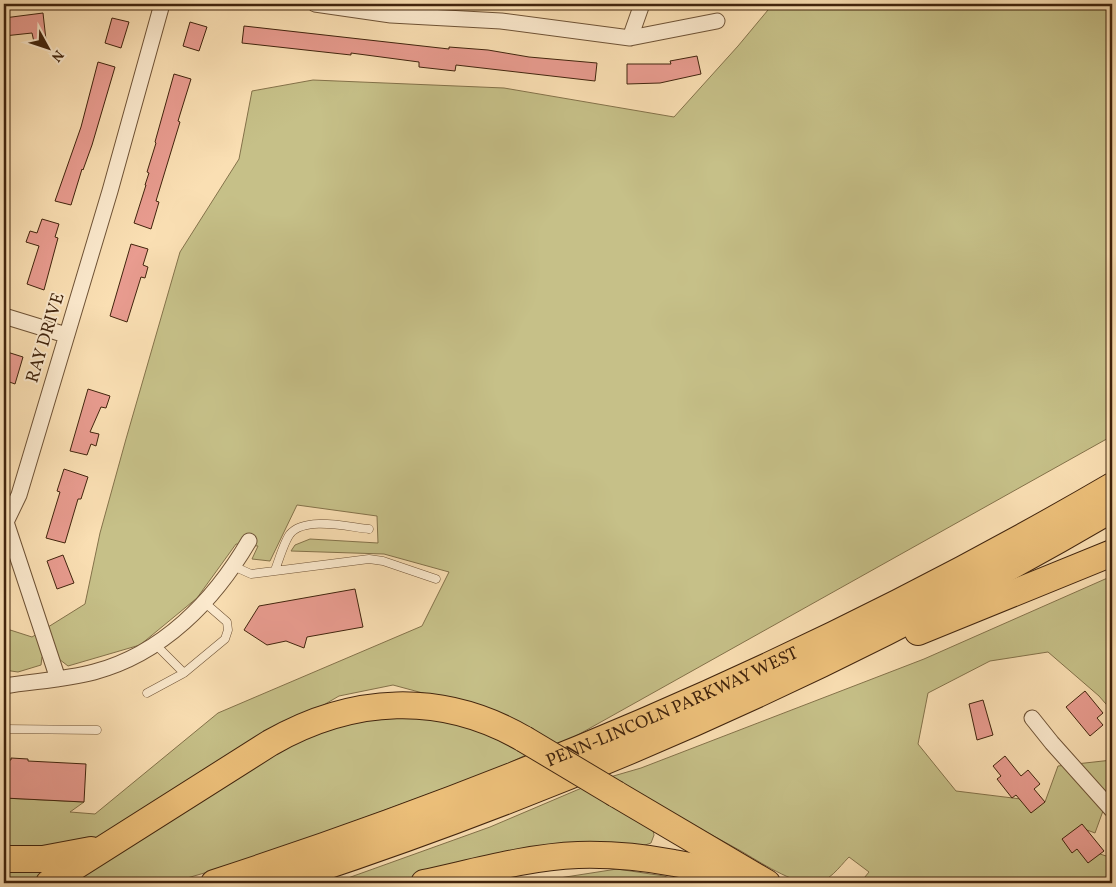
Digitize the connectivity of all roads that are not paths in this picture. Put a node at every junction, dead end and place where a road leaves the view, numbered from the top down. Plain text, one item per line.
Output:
1 (162, 4) edge
2 (315, 4) edge
3 (642, 4) edge
4 (717, 20) dead end
5 (630, 38) junction
6 (4, 316) edge
7 (66, 335) junction
8 (1112, 486) edge
9 (1112, 509) edge
10 (5, 521) edge
11 (369, 529) dead end
12 (249, 541) dead end
13 (1112, 553) edge
14 (233, 566) junction
15 (275, 570) junction
16 (436, 579) dead end
17 (204, 602) junction
18 (155, 644) junction
19 (184, 673) junction
20 (58, 679) junction
21 (4, 686) edge
22 (147, 693) dead end
23 (743, 700) junction
24 (1032, 718) dead end
25 (4, 729) edge
26 (97, 730) dead end
27 (1112, 810) edge
28 (666, 823) junction
29 (111, 845) junction
30 (4, 859) edge
31 (653, 859) junction
32 (49, 883) edge
33 (214, 883) edge
34 (276, 883) edge
35 (424, 883) edge
36 (747, 883) edge
37 (767, 883) edge

1 - 7 street, RAY DRIVE
2 - 5 street
3 - 5 street
4 - 5 street
6 - 7 street
7 - 10 street, RAY DRIVE
8 - 33 highway, PENN-LINCOLN PARKWAY WEST
9 - 23 highway, PENN-LINCOLN PARKWAY WEST
10 - 20 street, RAY DRIVE
11 - 15 lane
12 - 14 street
13 - 23 highway
14 - 15 lane
14 - 17 street
15 - 16 lane
17 - 18 street
17 - 19 lane
18 - 19 lane
18 - 20 street
19 - 22 lane
20 - 21 street
23 - 34 highway, PENN-LINCOLN PARKWAY WEST
24 - 27 street
25 - 26 lane
28 - 29 highway, bridge
28 - 31 highway
28 - 37 highway
29 - 30 highway
29 - 32 highway
31 - 35 highway
31 - 36 highway

